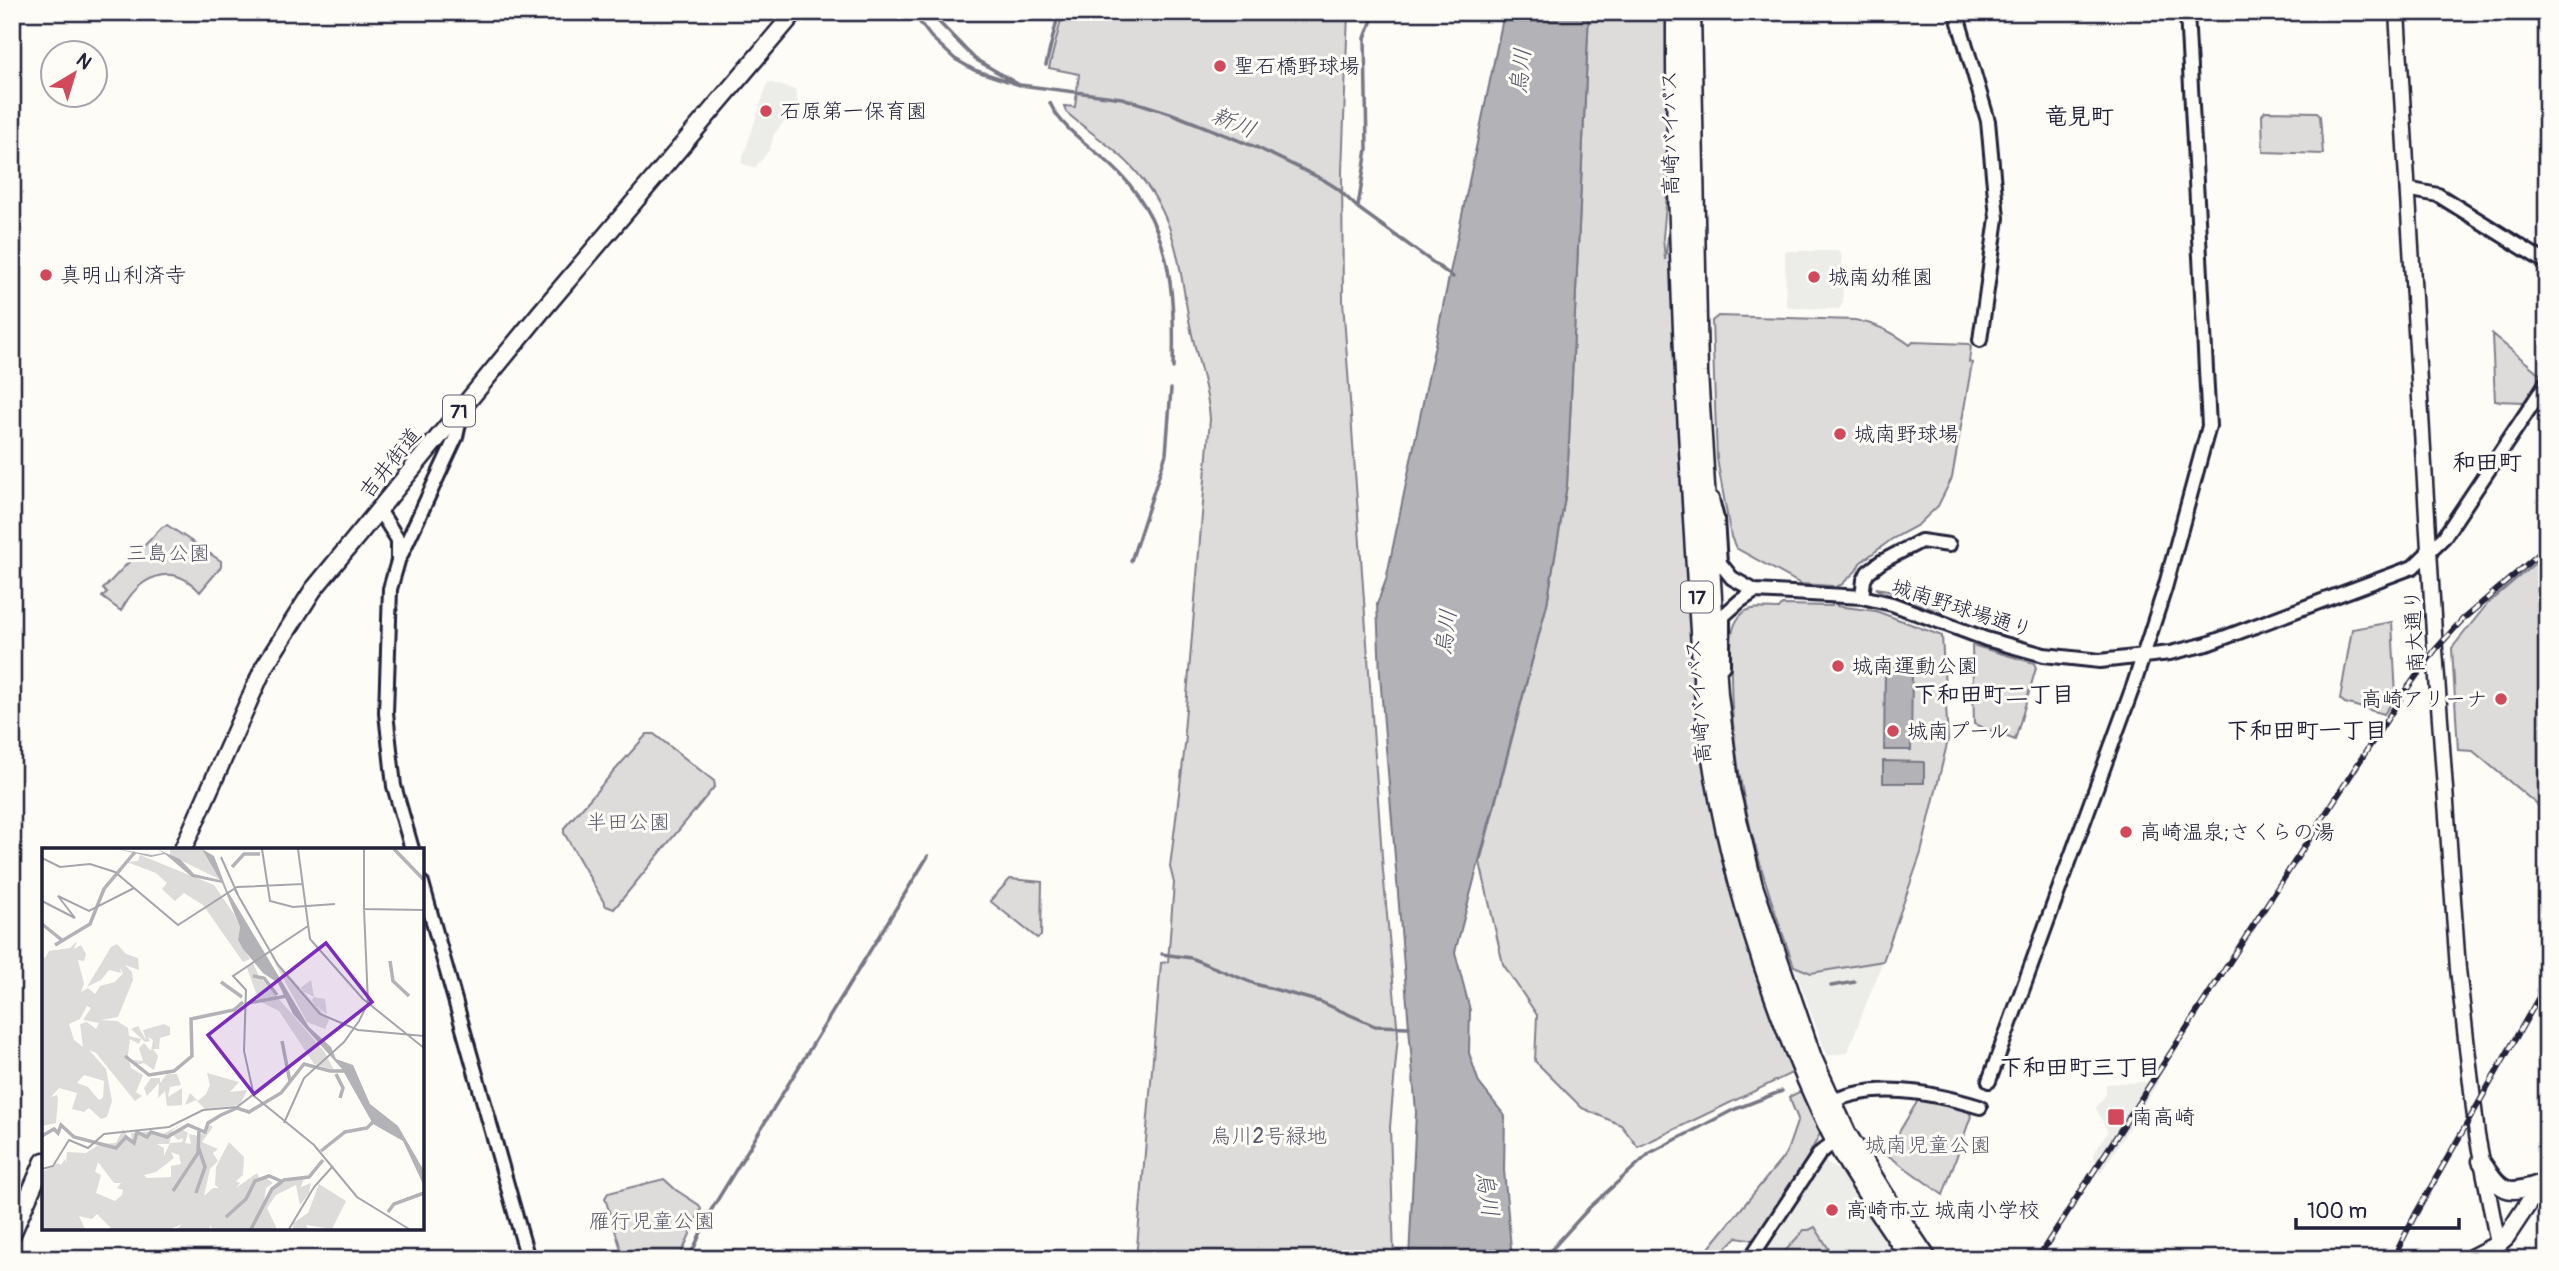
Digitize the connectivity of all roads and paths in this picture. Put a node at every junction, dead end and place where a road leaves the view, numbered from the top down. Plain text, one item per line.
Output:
1 (795, 12) edge
2 (1676, 12) edge
3 (1690, 12) edge
4 (1956, 12) edge
5 (2187, 12) edge
6 (2396, 12) edge
7 (2407, 189) junction
8 (2547, 263) edge
9 (1980, 340) dead end
10 (2547, 382) edge
11 (463, 406) junction
12 (1703, 472) junction
13 (379, 510) junction
14 (1949, 544) dead end
15 (2430, 553) junction
16 (398, 561) junction
17 (1755, 591) junction
18 (1862, 597) junction
19 (2143, 657) junction
20 (1718, 694) junction
21 (183, 848) edge
22 (412, 848) edge
23 (424, 890) edge
24 (1989, 1081) dead end
25 (1825, 1104) junction
26 (1980, 1107) dead end
27 (1841, 1137) junction
28 (2481, 1161) junction
29 (42, 1166) edge
30 (2544, 1179) edge
31 (12, 1234) edge
32 (2499, 1251) edge
33 (528, 1259) edge
34 (1750, 1259) edge
35 (1911, 1259) edge
36 (1927, 1259) edge
37 (2469, 1259) edge

1 - 11 main road, 吉井街道 / 71
2 - 25 highway, 高崎バイパス / 17
3 - 12 highway, 高崎バイパス / 17
4 - 9 street
5 - 19 street
6 - 7 main road, 南大通り
7 - 8 street
7 - 15 main road, 南大通り
10 - 15 street, 城南野球場通り
11 - 13 main road, 吉井街道 / 71
11 - 16 street
12 - 17 street
12 - 20 highway, 高崎バイパス / 17
13 - 16 street
13 - 21 main road, 吉井街道 / 71
14 - 18 street
15 - 19 street, 城南野球場通り
15 - 28 main road, 南大通り
16 - 22 street
17 - 18 street, 城南野球場通り
17 - 20 street
18 - 19 street, 城南野球場通り
19 - 24 street
20 - 25 highway, 高崎バイパス / 17
23 - 33 street
25 - 26 street
25 - 27 highway, 高崎バイパス / 17
27 - 34 street
27 - 35 highway, 高崎バイパス / 17
27 - 36 highway, 高崎バイパス / 17
28 - 30 main road
28 - 32 main road, 南大通り
29 - 31 main road
30 - 32 main road
32 - 37 main road

